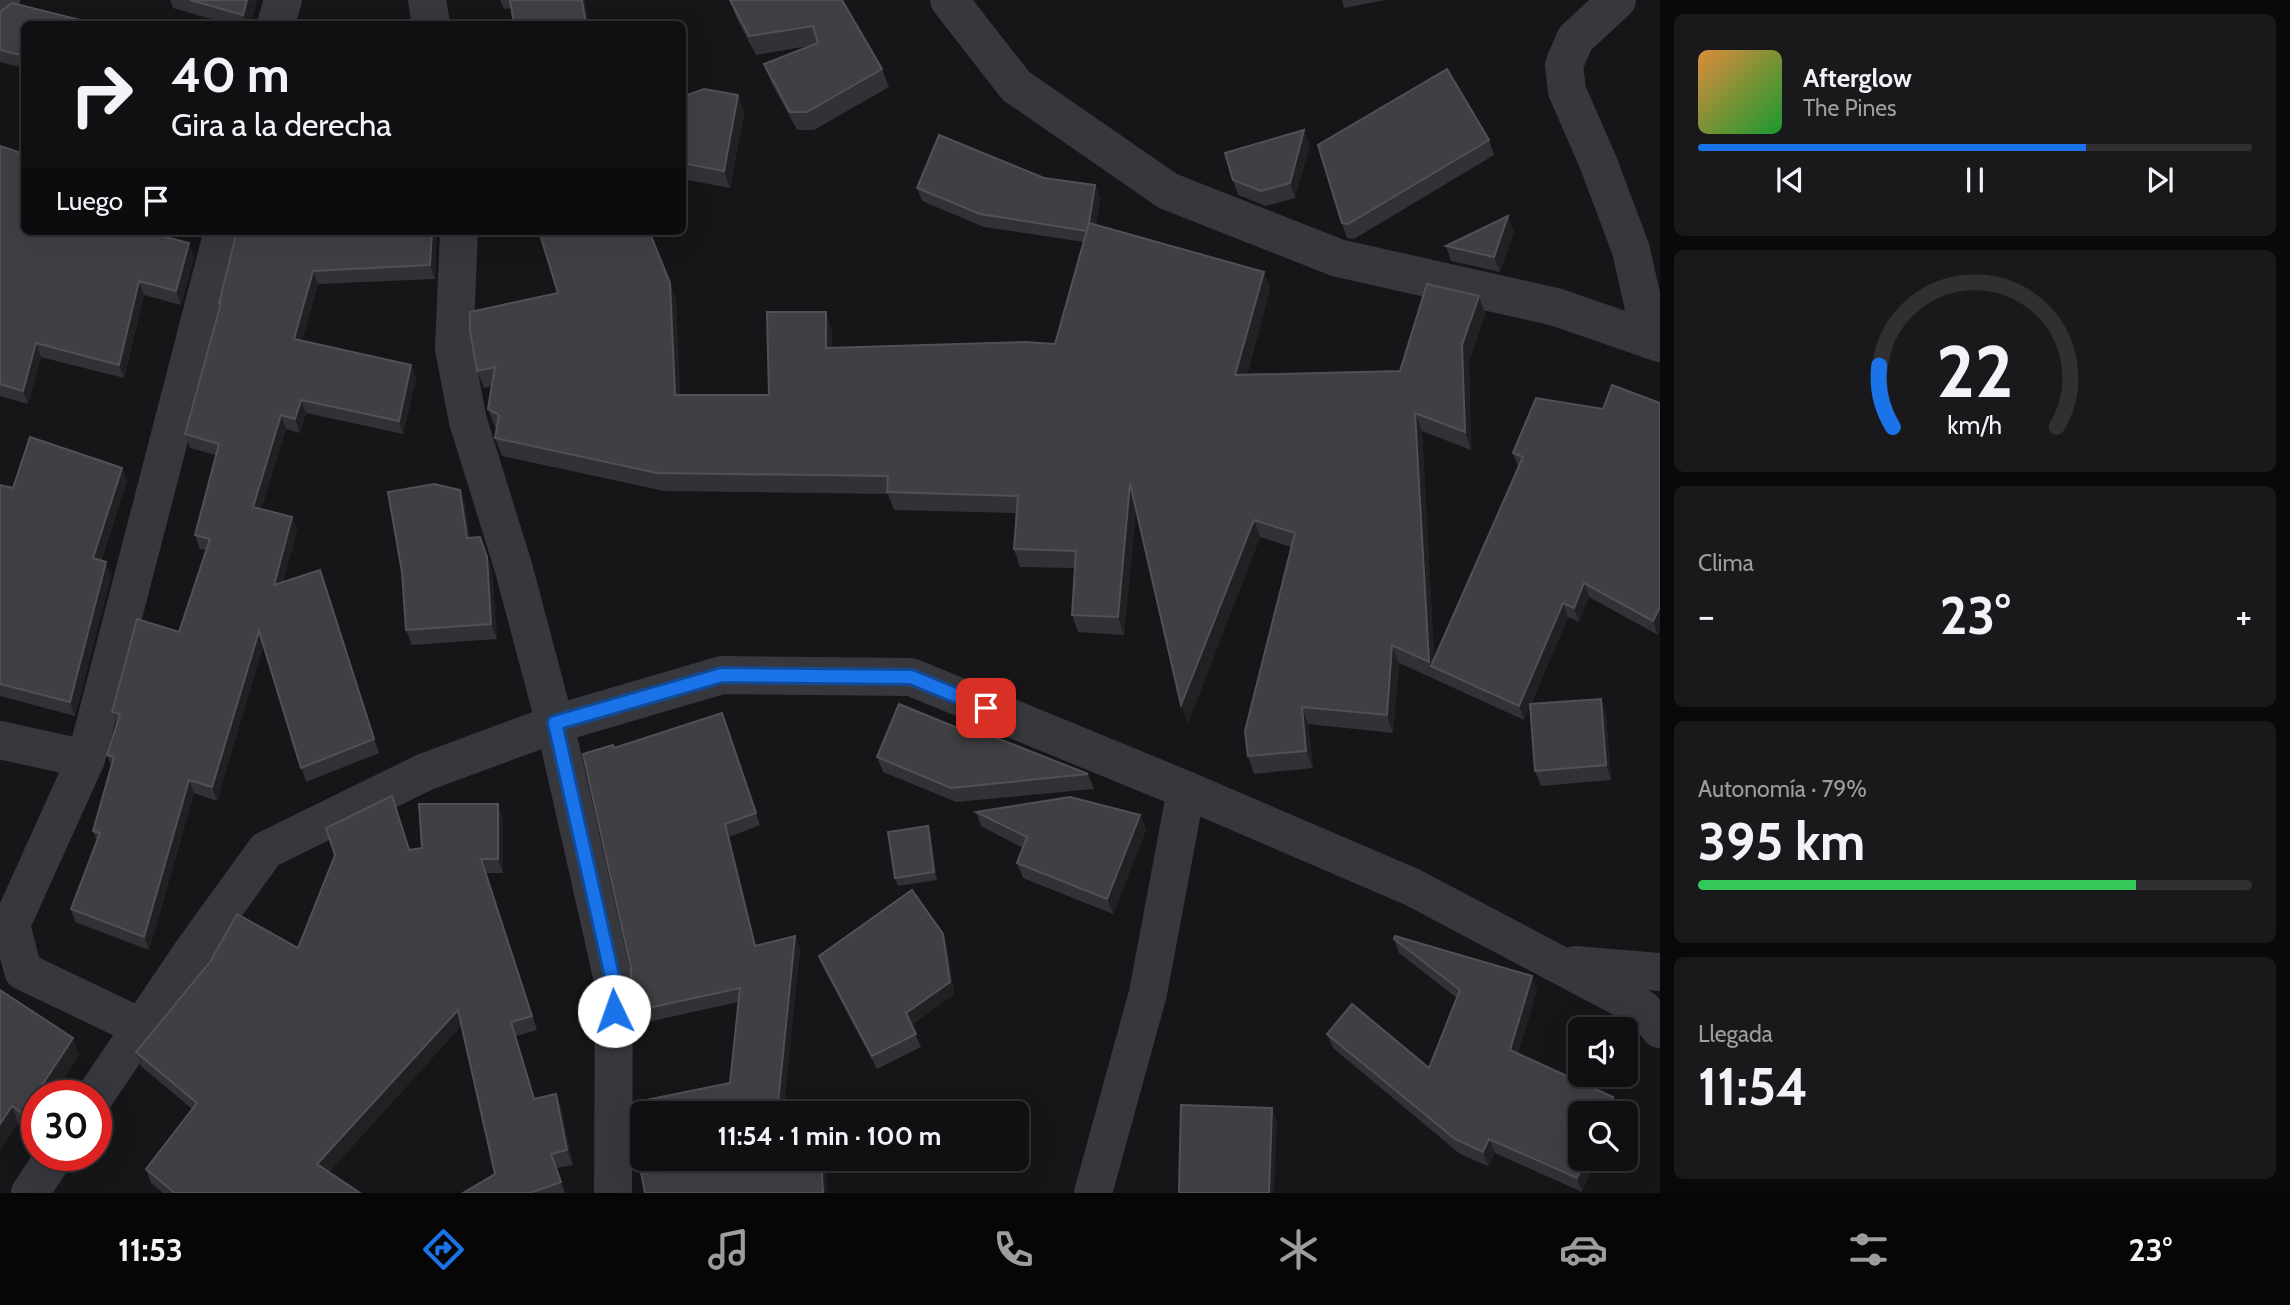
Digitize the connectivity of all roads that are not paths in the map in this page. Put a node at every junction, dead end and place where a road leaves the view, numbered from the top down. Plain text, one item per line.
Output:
1 (283, 0) edge
2 (427, 0) edge
3 (949, 0) edge
4 (1617, 0) edge
5 (277, 21) edge
6 (430, 21) edge
7 (222, 235) edge
8 (460, 235) edge
9 (1655, 342) edge
10 (555, 723) junction
11 (0, 740) edge
12 (86, 760) junction
13 (1186, 789) junction
14 (6, 923) edge
15 (1559, 964) junction
16 (1660, 972) edge
17 (140, 1027) junction
18 (1660, 1029) edge
19 (105, 1080) edge
20 (44, 1171) edge
21 (30, 1193) edge
22 (613, 1193) edge
23 (1093, 1193) edge

1 - 5 street
2 - 6 street
3 - 9 street
4 - 9 street
7 - 12 street
8 - 10 street
10 - 13 street
10 - 17 street
10 - 22 street
11 - 12 street
12 - 14 street
13 - 15 street
13 - 23 street
14 - 17 street
15 - 16 street
15 - 18 street
17 - 19 street
20 - 21 street

